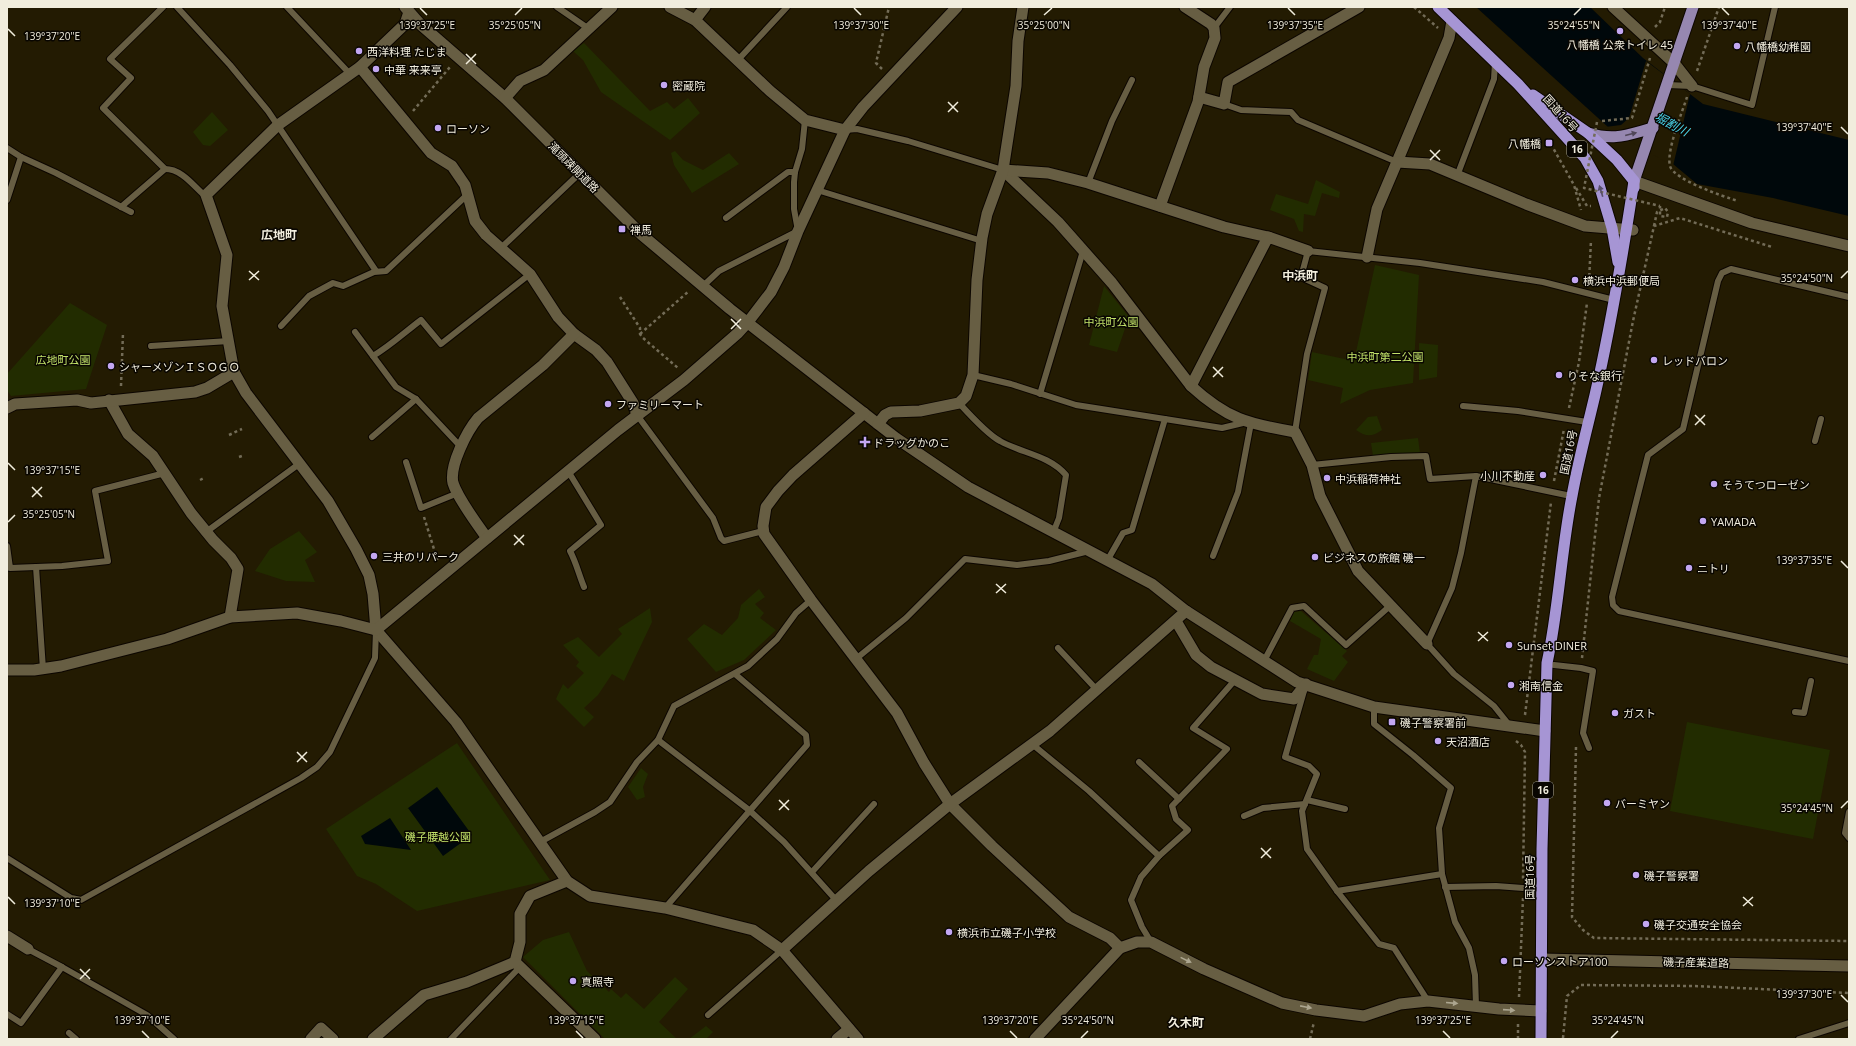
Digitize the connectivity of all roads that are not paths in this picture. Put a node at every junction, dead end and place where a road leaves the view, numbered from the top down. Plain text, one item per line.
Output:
1 (163, 7) edge
2 (177, 7) edge
3 (287, 7) edge
4 (557, 7) edge
5 (612, 7) edge
6 (670, 7) edge
7 (705, 7) edge
8 (787, 7) edge
9 (957, 7) edge
10 (1023, 7) edge
11 (1185, 7) edge
12 (1230, 7) edge
13 (1359, 7) edge
14 (1438, 7) edge
15 (1613, 7) edge
16 (1693, 7) edge
17 (1774, 7) edge
18 (408, 9) edge
19 (695, 20) junction
20 (1452, 21) junction
21 (1214, 28) junction
22 (589, 29) junction
23 (737, 61) junction
24 (1495, 63) junction
25 (1674, 63) junction
26 (360, 67) junction
27 (350, 74) junction
28 (1132, 80) dead end
29 (1668, 82) junction
30 (1518, 84) junction
31 (1690, 90) junction
32 (1199, 97) junction
33 (505, 98) junction
34 (1224, 104) junction
35 (805, 120) junction
36 (278, 125) junction
37 (1653, 128) junction
38 (845, 130) junction
39 (1588, 132) junction
40 (7, 148) edge
41 (21, 157) junction
42 (1397, 162) junction
43 (165, 169) junction
44 (1003, 170) junction
45 (795, 172) junction
46 (580, 173) junction
47 (1457, 176) junction
48 (1634, 181) junction
49 (1088, 183) junction
50 (817, 190) junction
51 (206, 195) junction
52 (467, 195) junction
53 (7, 200) edge
54 (1160, 206) junction
55 (121, 207) junction
56 (131, 212) dead end
57 (726, 218) dead end
58 (1612, 228) junction
59 (1630, 230) junction
60 (798, 231) junction
61 (1268, 238) junction
62 (982, 241) junction
63 (1849, 246) edge
64 (501, 248) junction
65 (1083, 251) junction
66 (1308, 251) junction
67 (1366, 257) junction
68 (376, 272) junction
69 (1620, 273) junction
70 (530, 274) junction
71 (700, 284) junction
72 (1849, 297) edge
73 (1614, 300) junction
74 (748, 322) junction
75 (281, 326) dead end
76 (355, 332) dead end
77 (574, 334) junction
78 (229, 341) junction
79 (151, 346) dead end
80 (373, 356) junction
81 (234, 372) junction
82 (973, 375) junction
83 (1191, 386) junction
84 (1040, 394) junction
85 (416, 399) junction
86 (109, 400) junction
87 (959, 403) junction
88 (1463, 406) dead end
89 (7, 408) edge
90 (864, 412) junction
91 (637, 415) junction
92 (1165, 419) junction
93 (1821, 419) dead end
94 (1249, 422) junction
95 (1587, 422) junction
96 (878, 424) junction
97 (1294, 432) junction
98 (372, 437) dead end
99 (1815, 441) dead end
100 (460, 446) junction
101 (406, 462) dead end
102 (299, 464) junction
103 (1312, 465) junction
104 (568, 471) junction
105 (165, 473) junction
106 (1476, 476) junction
107 (458, 493) junction
108 (1571, 496) junction
109 (763, 531) junction
110 (206, 532) junction
111 (1054, 533) junction
112 (487, 538) junction
113 (7, 546) edge
114 (1089, 551) junction
115 (1213, 556) dead end
116 (1107, 561) junction
117 (36, 567) junction
118 (8, 568) edge
119 (584, 587) dead end
120 (811, 600) junction
121 (1391, 605) junction
122 (1186, 611) junction
123 (230, 616) junction
124 (1176, 621) junction
125 (376, 630) junction
126 (1552, 638) junction
127 (1428, 644) junction
128 (1058, 648) dead end
129 (856, 658) junction
130 (1264, 661) junction
131 (1849, 661) edge
132 (1554, 665) junction
133 (42, 669) junction
134 (7, 670) edge
135 (735, 674) junction
136 (1235, 680) junction
137 (1811, 681) dead end
138 (1306, 684) junction
139 (1097, 690) junction
140 (1374, 707) junction
141 (1794, 712) dead end
142 (1545, 716) junction
143 (1510, 726) junction
144 (1544, 731) junction
145 (658, 740) junction
146 (1032, 744) junction
147 (1589, 748) dead end
148 (1139, 762) dead end
149 (1179, 799) junction
150 (1306, 802) junction
151 (874, 804) dead end
152 (950, 804) junction
153 (1345, 809) dead end
154 (749, 810) junction
155 (1849, 812) edge
156 (1244, 816) dead end
157 (1849, 838) edge
158 (540, 842) junction
159 (1159, 856) junction
160 (7, 858) edge
161 (812, 872) junction
162 (1442, 874) junction
163 (567, 881) junction
164 (1445, 887) junction
165 (1523, 888) road end
166 (1337, 891) junction
167 (836, 900) junction
168 (665, 908) junction
169 (7, 936) edge
170 (1150, 942) junction
171 (1120, 948) junction
172 (28, 949) joint
173 (782, 950) junction
174 (1542, 959) junction
175 (517, 964) junction
176 (1849, 966) edge
177 (62, 967) junction
178 (1428, 1001) junction
179 (1476, 1006) junction
180 (1541, 1011) junction
181 (7, 1014) edge
182 (708, 1015) dead end
183 (1849, 1023) edge
184 (849, 1029) junction
185 (69, 1033) dead end
186 (76, 1039) edge
187 (174, 1039) edge
188 (311, 1039) edge
189 (333, 1039) edge
190 (373, 1039) edge
191 (451, 1039) edge
192 (595, 1039) edge
193 (837, 1039) edge
194 (858, 1039) edge
195 (1035, 1039) edge
196 (1541, 1039) edge
197 (1799, 1039) edge

1 - 43 lane
2 - 36 lane
3 - 27 lane
4 - 22 lane
5 - 22 street
6 - 19 street
7 - 19 street
8 - 23 lane
9 - 38 street
10 - 44 street
11 - 21 street
12 - 21 lane
13 - 34 street
14 - 20 highway, 国道16号 / 16
15 - 25 street
16 - 25 main road
17 - 31 lane
18 - 26 street
18 - 33 street, 滝頭疎開道路
19 - 23 street
20 - 24 highway, 国道16号 / 16
20 - 42 street
21 - 32 street
22 - 33 street
23 - 35 street
24 - 30 highway, 国道16号 / 16
24 - 47 lane
25 - 29 main road
25 - 31 street
26 - 27 street
26 - 52 street
27 - 36 street
28 - 49 lane
29 - 31 lane
29 - 37 main road
30 - 39 highway, 国道16号 / 16
58 -> 30 highway, 国道16号 / 16
32 - 34 street
32 - 54 street
33 - 46 street, 滝頭疎開道路
34 - 42 lane
35 - 38 street
35 - 45 lane
36 - 51 street
36 - 68 lane
39 -> 37 main road
37 - 48 main road
38 - 44 lane
38 - 50 street
39 - 48 highway, 国道16号 / 16
40 - 41 lane
41 - 53 lane
41 - 55 lane
42 - 47 street
42 - 67 street
43 - 51 lane
43 - 55 lane
44 - 49 street
44 - 62 street
44 - 65 street
45 - 57 lane
45 - 60 lane
46 - 64 lane
46 - 71 street, 滝頭疎開道路
47 - 58 street
48 - 59 highway, 国道16号 / 16
48 - 63 street
49 - 54 street
50 - 60 street
50 - 62 lane
51 - 78 street
52 - 64 street
52 - 68 lane
54 - 61 street
55 - 56 lane
58 - 59 street
58 - 69 highway, 国道16号 / 16
59 - 69 highway, 国道16号 / 16
60 - 71 lane
60 - 74 street
61 - 66 street
61 - 83 street
62 - 82 street
64 - 70 street
65 - 83 street
65 - 84 lane
66 - 67 lane
66 - 97 lane
67 - 73 lane
68 - 75 lane
69 - 73 highway, 国道16号 / 16
70 - 77 street
70 - 80 lane
71 - 74 street, 滝頭疎開道路
72 - 131 lane
73 - 95 highway, 国道16号 / 16
74 - 90 street, 滝頭疎開道路
74 - 91 street
76 - 80 lane
77 - 91 street
77 - 100 street
78 - 79 lane
78 - 81 street
80 - 85 lane
81 - 86 street
81 - 102 street
82 - 84 lane
82 - 87 street
83 - 94 street
84 - 92 lane
85 - 98 lane
85 - 100 lane
86 - 89 street
86 - 105 street
87 - 96 street
87 - 111 lane
88 - 95 lane
90 - 96 street, 滝頭疎開道路
90 - 109 street
91 - 104 street
91 - 109 lane
92 - 94 lane
92 - 116 lane
93 - 99 lane
94 - 97 street
94 - 115 lane
95 - 108 highway, 国道16号 / 16
96 - 111 street, 滝頭疎開道路
97 - 103 street
100 - 107 street
101 - 107 lane
102 - 110 lane
102 - 125 street
103 - 106 lane
103 - 121 street
104 - 112 street
104 - 119 lane
105 - 110 street
105 - 117 lane
106 - 108 lane
106 - 127 lane
107 - 112 street
108 - 126 highway, 国道16号 / 16
109 - 120 street
110 - 123 street
111 - 114 street, 滝頭疎開道路
112 - 125 street
113 - 118 lane
114 - 116 street, 滝頭疎開道路
114 - 129 lane
116 - 122 street, 滝頭疎開道路
117 - 118 lane
117 - 133 lane
120 - 129 street
120 - 135 lane
121 - 127 street
121 - 130 lane
122 - 124 street
122 - 130 street, 滝頭疎開道路
123 - 125 street
123 - 133 street
124 - 136 street
124 - 139 street
125 - 158 street
125 - 160 lane
126 - 132 highway, 国道16号 / 16
126 - 142 highway, 国道16号 / 16
127 - 143 lane
128 - 139 lane
129 - 152 street
130 - 138 street, 滝頭疎開道路
132 - 142 highway, 国道16号 / 16
132 - 147 lane
133 - 134 street
135 - 145 lane
135 - 154 lane
136 - 138 street
136 - 149 lane
137 - 141 lane
138 - 140 street, 滝頭疎開道路
138 - 150 lane
139 - 146 street
140 - 143 street, 滝頭疎開道路
140 - 162 lane
142 - 144 highway, 国道16号 / 16
143 - 144 street, 滝頭疎開道路
144 - 174 highway, 国道16号 / 16
145 - 154 lane
145 - 158 lane
146 - 152 street
146 - 159 lane
148 - 149 lane
149 - 159 lane
150 - 153 lane
150 - 156 lane
150 - 166 lane
151 - 161 lane
152 - 167 street
152 - 171 street
154 - 161 lane
154 - 168 lane
155 - 157 lane
158 - 163 street
159 - 170 lane
161 - 167 lane
162 - 164 lane
162 - 166 lane
163 - 168 street
163 - 175 street
164 - 165 lane
164 - 179 lane
166 - 178 lane
167 - 173 street
168 - 173 street
169 - 172 street
170 - 171 street
170 -> 178 street
171 - 195 street
172 - 177 lane
173 - 182 lane
173 - 184 street
174 - 176 street, 磯子産業道路
174 - 180 highway, 国道16号 / 16
175 - 190 street
175 - 191 lane
175 - 192 street
177 - 181 lane
177 - 187 lane
178 -> 179 street
179 -> 180 street
180 - 196 highway, 国道16号 / 16
183 - 197 lane
184 - 193 street
184 - 194 street
185 - 186 lane
188 - 189 street

